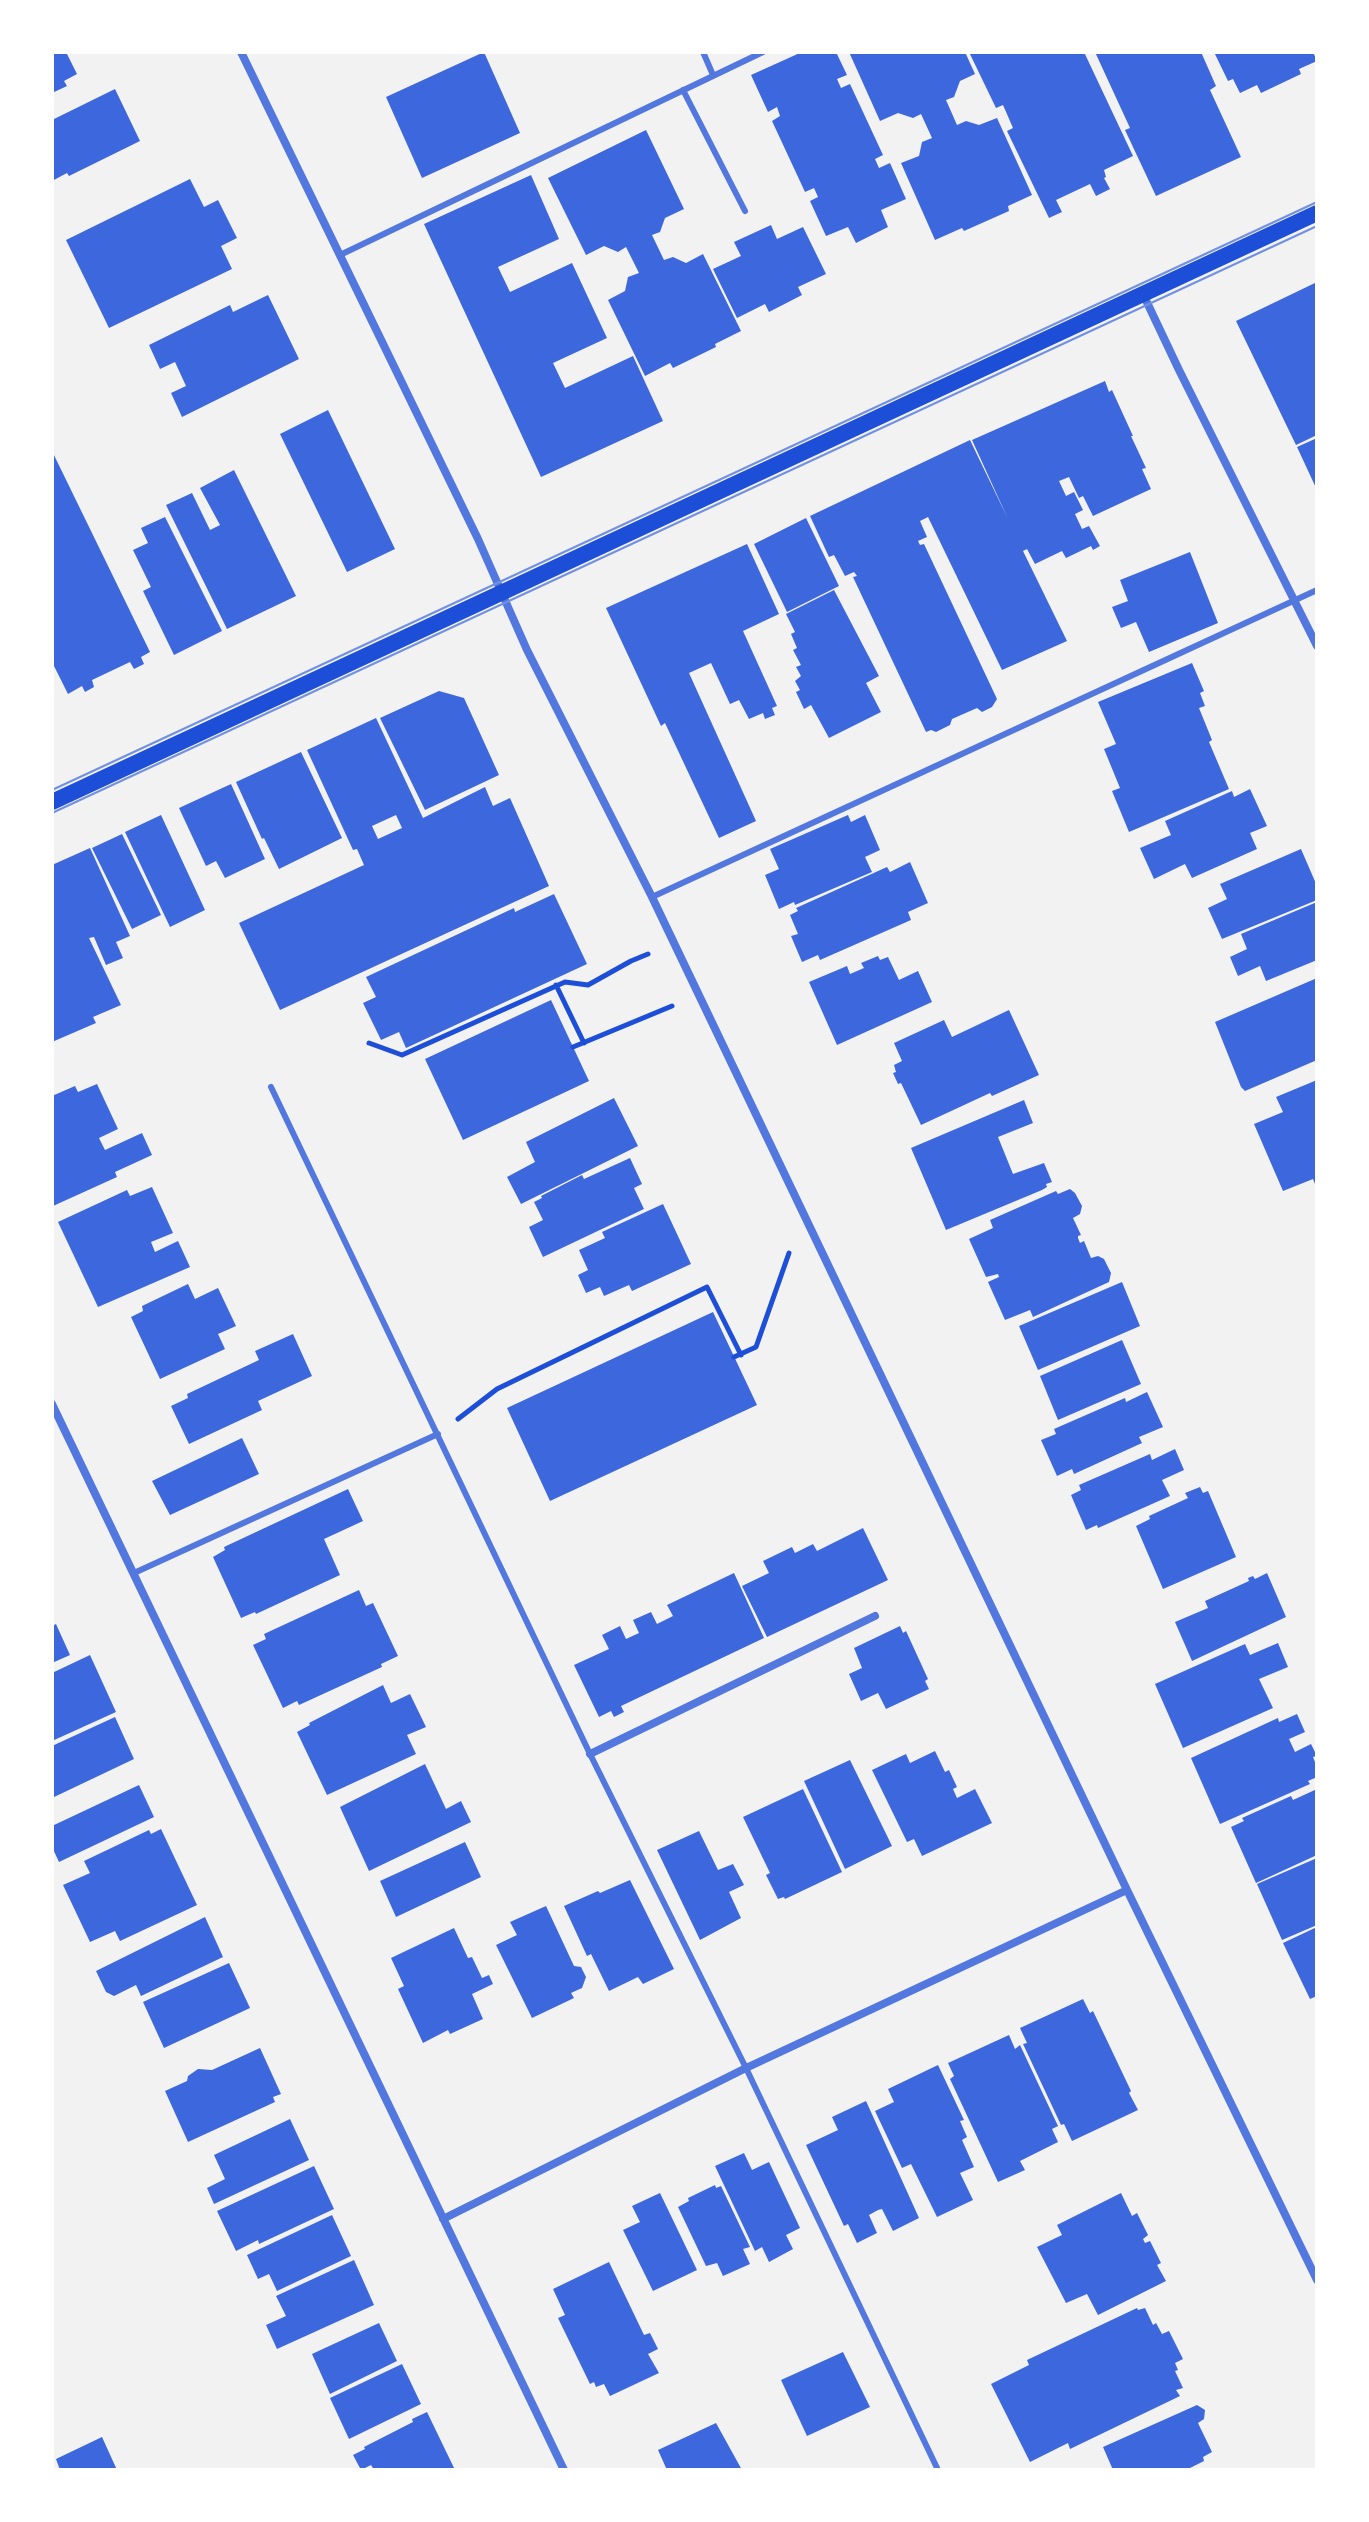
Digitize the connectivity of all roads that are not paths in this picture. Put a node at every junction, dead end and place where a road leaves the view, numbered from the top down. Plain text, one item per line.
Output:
1 (241, 52) edge
2 (703, 52) edge
3 (763, 52) edge
4 (713, 75) junction
5 (683, 90) junction
6 (745, 211) dead end
7 (1317, 213) edge
8 (340, 255) junction
9 (1143, 294) junction
10 (1317, 590) edge
11 (502, 592) junction
12 (1295, 600) junction
13 (1317, 646) edge
14 (52, 802) edge
15 (652, 897) junction
16 (271, 1087) dead end
17 (52, 1404) edge
18 (438, 1434) junction
19 (134, 1573) junction
20 (875, 1616) dead end
21 (590, 1754) junction
22 (1127, 1890) junction
23 (746, 2068) junction
24 (443, 2219) junction
25 (1317, 2280) edge
26 (564, 2470) edge
27 (938, 2470) edge

1 - 8 street
2 - 4 lane
3 - 4 lane
4 - 5 lane
5 - 6 lane
5 - 8 lane
7 - 9 main road
8 - 11 street
9 - 11 main road
9 - 12 street
10 - 12 lane
11 - 14 main road
11 - 15 street
12 - 13 street
12 - 15 lane
15 - 22 street
16 - 18 lane
17 - 19 street
18 - 19 lane
18 - 21 lane
19 - 24 street
20 - 21 street
21 - 23 lane
22 - 23 street
22 - 25 street
23 - 24 street
23 - 27 lane
24 - 26 street

